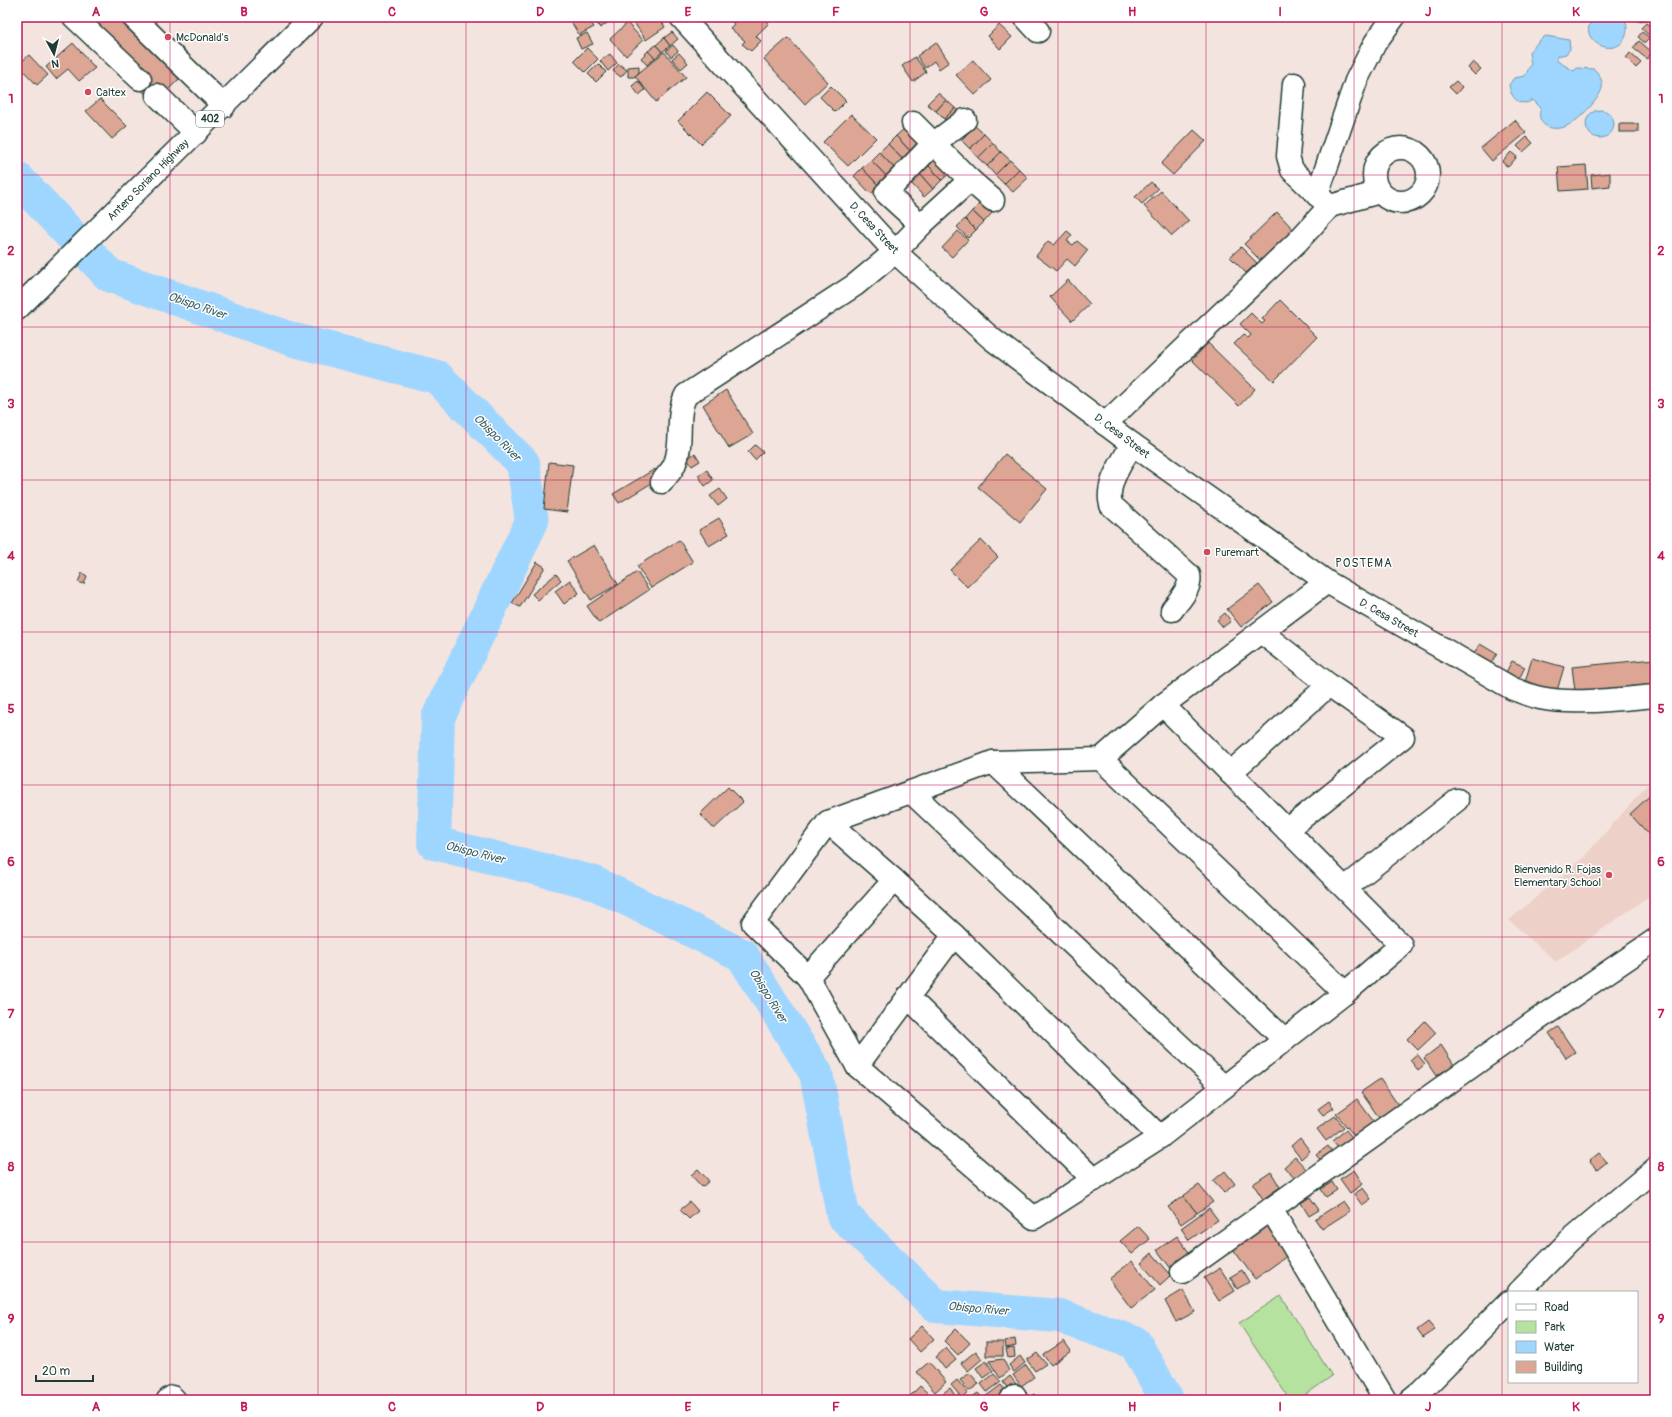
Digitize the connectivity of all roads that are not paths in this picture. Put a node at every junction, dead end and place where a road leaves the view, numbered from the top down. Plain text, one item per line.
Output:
1 (74, 17) edge
2 (133, 17) edge
3 (312, 17) edge
4 (681, 17) edge
5 (1394, 17) edge
6 (140, 79) dead end
7 (1294, 84) dead end
8 (157, 95) dead end
9 (224, 106) junction
10 (965, 120) dead end
11 (913, 123) dead end
12 (196, 133) junction
13 (933, 144) junction
14 (970, 180) junction
15 (1380, 192) dead end
16 (992, 200) dead end
17 (1324, 201) junction
18 (921, 225) junction
19 (895, 252) junction
20 (17, 309) edge
21 (1106, 424) junction
22 (1132, 444) junction
23 (662, 482) dead end
24 (1327, 582) junction
25 (1172, 610) dead end
26 (1261, 632) junction
27 (1329, 685) junction
28 (1655, 696) edge
29 (1163, 705) junction
30 (1101, 759) junction
31 (993, 762) junction
32 (1230, 773) junction
33 (911, 792) junction
34 (1457, 800) dead end
35 (828, 822) junction
36 (1287, 830) junction
37 (894, 880) junction
38 (1345, 888) junction
39 (954, 935) junction
40 (1655, 940) edge
41 (808, 977) junction
42 (1345, 993) junction
43 (908, 997) junction
44 (1285, 1040) junction
45 (858, 1066) junction
46 (1224, 1087) junction
47 (1160, 1137) junction
48 (1655, 1168) edge
49 (1094, 1180) junction
50 (1271, 1209) junction
51 (1182, 1272) dead end
52 (1520, 1291) edge
53 (1508, 1303) edge
54 (168, 1400) edge
55 (176, 1400) edge
56 (1385, 1400) edge
57 (1410, 1400) edge

1 - 6 street
2 - 9 street
3 - 9 street, Antero Soriano Highway / 402
4 - 19 street, D. Cesa Street
5 - 17 street
7 - 17 street
8 - 12 street
9 - 12 street, Antero Soriano Highway / 402
10 - 13 street
11 - 13 street
12 - 20 street, Antero Soriano Highway / 402
13 - 14 street
13 - 18 street
14 - 16 street
14 - 18 street
15 - 17 street
17 - 21 street
18 - 19 street
19 - 21 street, D. Cesa Street
19 - 23 street
21 - 22 street, D. Cesa Street
22 - 24 street, D. Cesa Street
22 - 25 street
24 - 26 street
24 - 28 street, D. Cesa Street
26 - 27 street
26 - 29 street
27 - 32 street
27 - 36 street
29 - 30 street
29 - 32 street
30 - 31 street
30 - 42 street
31 - 33 street
31 - 44 street
32 - 36 street
33 - 35 street
33 - 46 street
34 - 38 street
35 - 37 street
35 - 41 street
36 - 38 street
37 - 39 street
37 - 41 street
38 - 42 street
39 - 43 street
39 - 47 street
40 - 50 street
41 - 45 street
42 - 44 street
43 - 45 street
43 - 49 street
44 - 46 street
45 - 49 street
46 - 47 street
47 - 49 street
48 - 52 street
50 - 51 street
50 - 56 street
53 - 57 street
54 - 55 street

